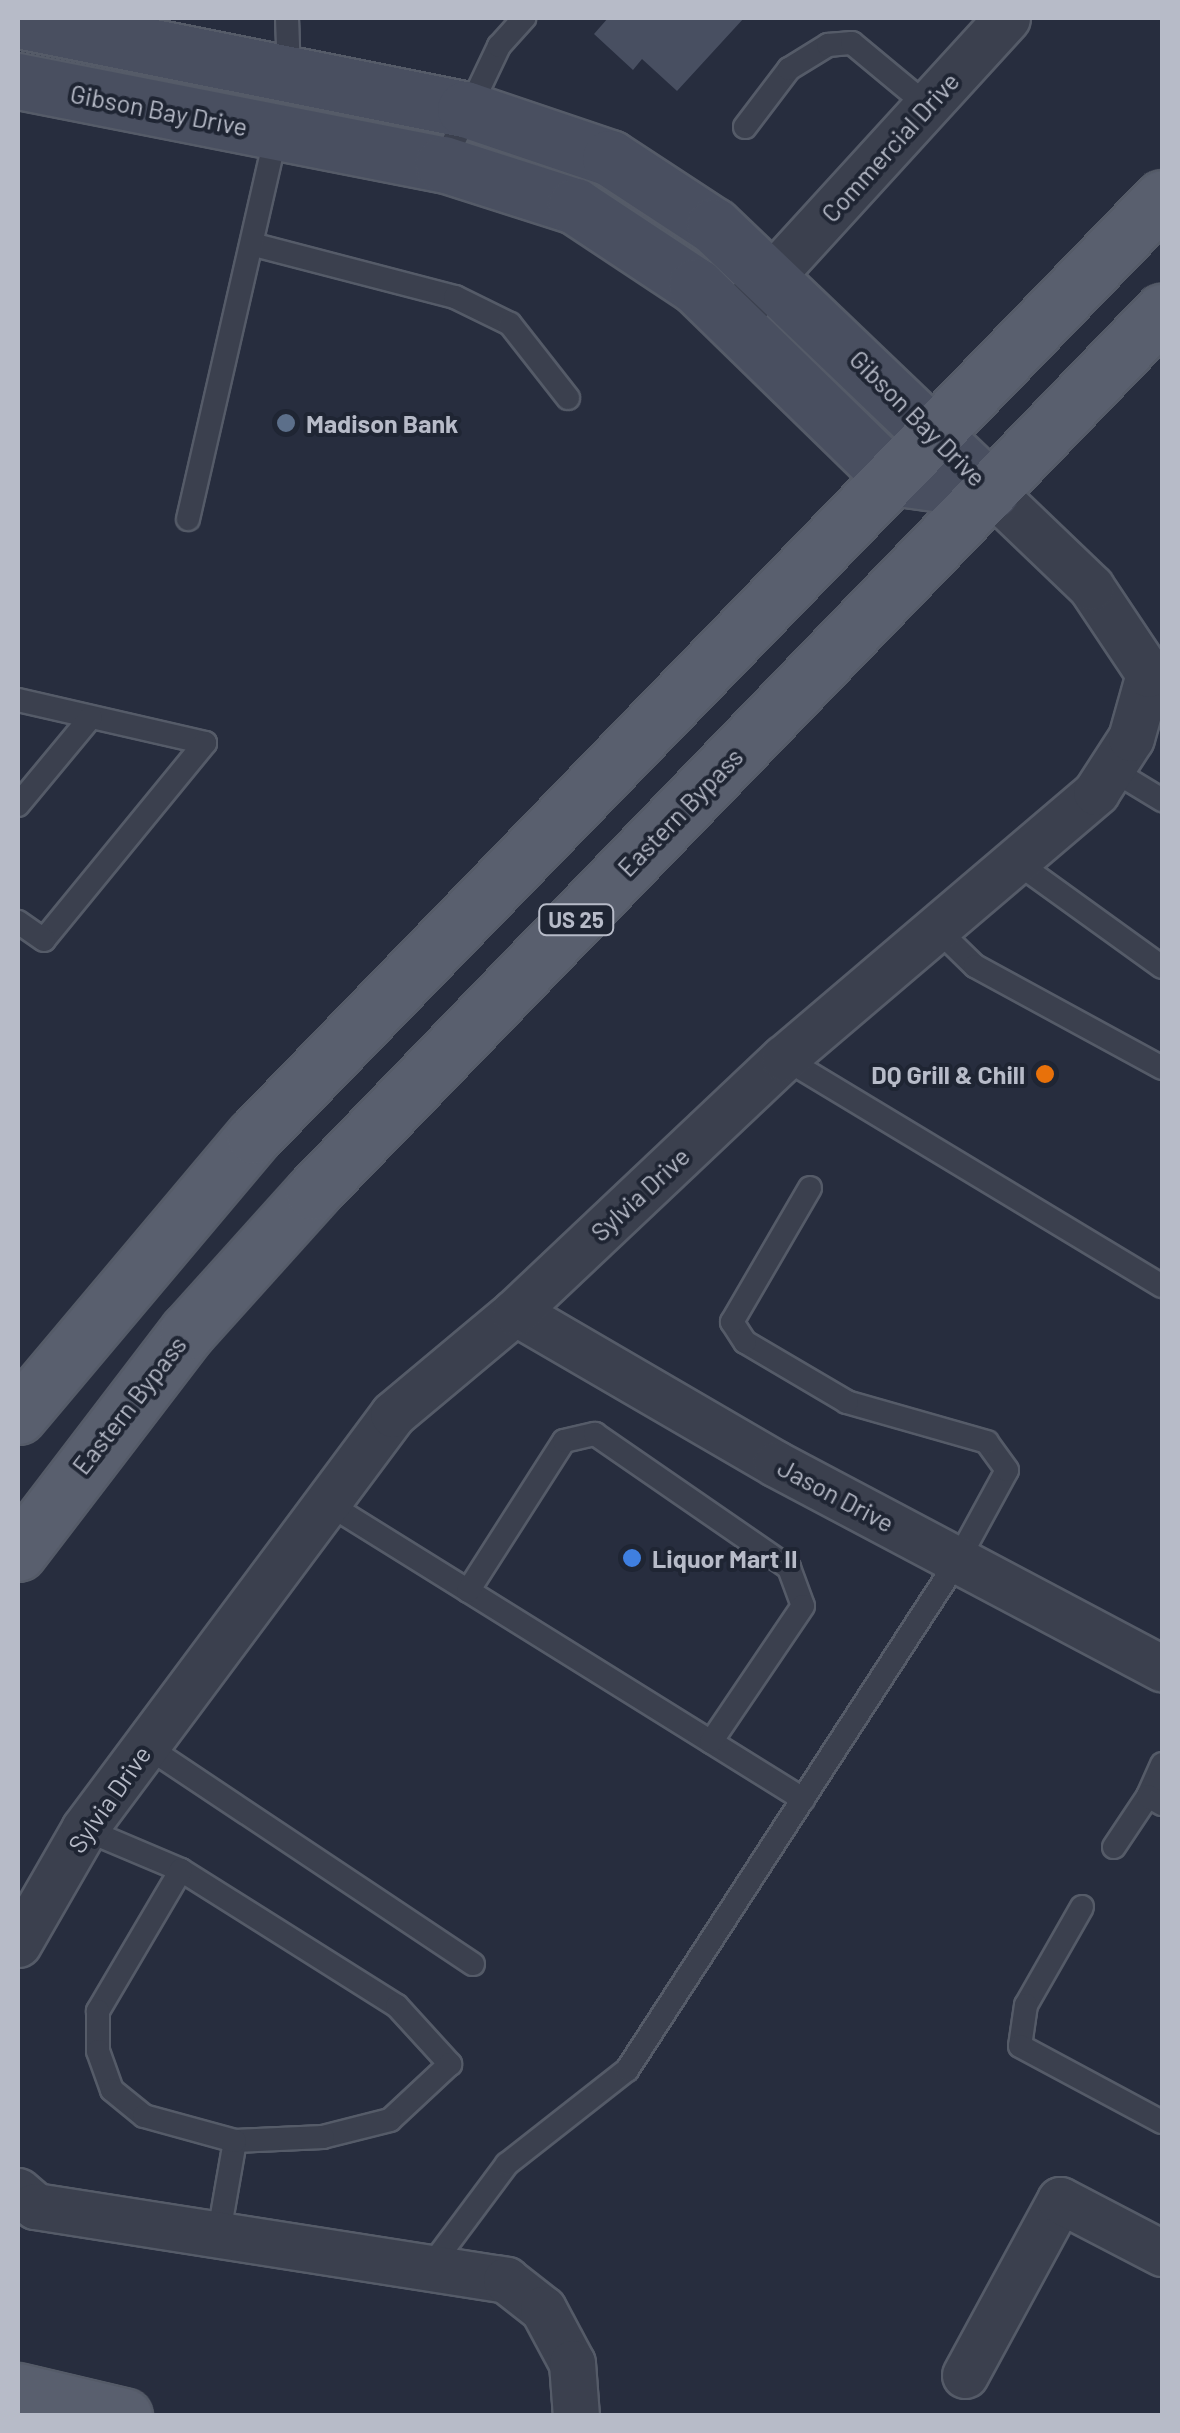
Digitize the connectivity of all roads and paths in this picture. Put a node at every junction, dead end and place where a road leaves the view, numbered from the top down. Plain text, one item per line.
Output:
1 (287, 18) edge
2 (524, 18) edge
3 (1007, 18) edge
4 (18, 20) edge
5 (288, 73) junction
6 (18, 82) edge
7 (928, 106) junction
8 (465, 109) junction
9 (745, 127) dead end
10 (276, 133) junction
11 (444, 164) junction
12 (1162, 198) edge
13 (255, 245) junction
14 (772, 277) junction
15 (1162, 312) edge
16 (731, 320) junction
17 (568, 398) dead end
18 (934, 434) junction
19 (892, 477) junction
20 (991, 491) junction
21 (188, 520) dead end
22 (1156, 669) edge
23 (18, 700) edge
24 (91, 717) junction
25 (1111, 769) junction
26 (1162, 800) edge
27 (18, 804) edge
28 (1015, 861) junction
29 (18, 922) edge
30 (935, 927) junction
31 (1162, 966) edge
32 (784, 1058) junction
33 (1162, 1068) edge
34 (810, 1188) dead end
35 (1162, 1286) edge
36 (515, 1312) junction
37 (18, 1416) edge
38 (326, 1504) junction
39 (18, 1553) edge
40 (958, 1560) junction
41 (468, 1591) junction
42 (1162, 1668) edge
43 (710, 1742) junction
44 (146, 1746) junction
45 (1162, 1764) edge
46 (803, 1799) junction
47 (1155, 1800) edge
48 (84, 1830) junction
49 (1114, 1847) dead end
50 (181, 1870) junction
51 (1082, 1907) dead end
52 (18, 1944) edge
53 (474, 1964) dead end
54 (1162, 2122) edge
55 (235, 2141) junction
56 (18, 2192) edge
57 (219, 2233) junction
58 (1162, 2253) edge
59 (432, 2266) junction
60 (965, 2375) dead end
61 (18, 2390) edge
62 (124, 2416) edge
63 (576, 2416) edge

1 - 5 lane
2 - 8 lane
3 - 7 street, Commercial Drive
4 - 5 street, Gibson Bay Drive
5 - 8 street, Gibson Bay Drive
5 - 10 lane
6 - 10 street, Gibson Bay Drive
7 - 9 lane
7 - 14 street, Commercial Drive
8 - 11 lane
8 - 14 street, Gibson Bay Drive
10 - 11 street, Gibson Bay Drive
10 - 13 lane
11 - 16 street, Gibson Bay Drive
12 - 18 main road
13 - 17 lane
13 - 21 lane
14 - 16 street, Commercial Drive
14 - 18 street, Gibson Bay Drive
15 - 20 main road, Eastern Bypass / US 25
16 - 19 street, Gibson Bay Drive
18 - 19 main road
18 - 20 street, Gibson Bay Drive
19 - 20 street, Gibson Bay Drive
19 - 37 main road
20 - 22 street, Sylvia Drive
20 - 39 main road, Eastern Bypass / US 25
22 - 25 street, Sylvia Drive
23 - 24 lane
24 - 27 lane
24 - 29 lane
25 - 26 lane
25 - 28 street, Sylvia Drive
28 - 30 street, Sylvia Drive
28 - 31 lane
30 - 32 street, Sylvia Drive
30 - 33 lane
32 - 35 lane
32 - 36 street, Sylvia Drive
34 - 40 lane
36 - 38 street, Sylvia Drive
36 - 40 street, Jason Drive
38 - 41 lane
38 - 44 street, Sylvia Drive
40 - 42 street, Jason Drive
40 - 46 lane
41 - 43 lane
41 - 43 lane
43 - 46 lane
44 - 48 street, Sylvia Drive
44 - 53 lane
45 - 47 lane
46 - 59 lane
47 - 49 lane
48 - 50 lane
48 - 52 street, Sylvia Drive
50 - 55 lane
50 - 55 lane
51 - 54 lane
55 - 57 lane
56 - 57 street
57 - 59 street
58 - 60 street
59 - 63 street
61 - 62 main road

